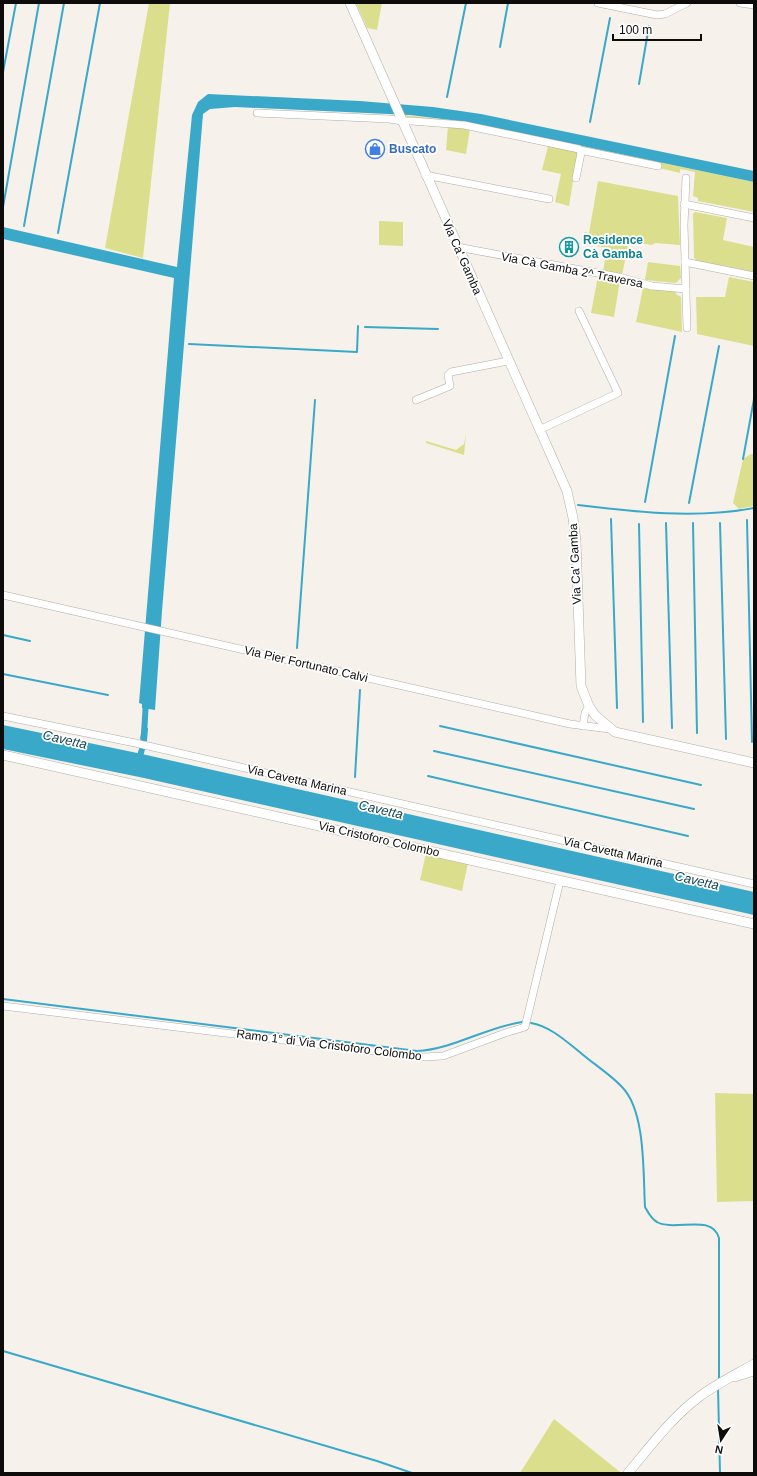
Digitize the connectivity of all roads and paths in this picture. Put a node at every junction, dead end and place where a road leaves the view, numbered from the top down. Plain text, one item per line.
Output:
1 (350, 3) edge
2 (598, 3) edge
3 (687, 3) edge
4 (740, 3) edge
5 (754, 6) edge
6 (257, 113) dead end
7 (400, 118) junction
8 (580, 150) junction
9 (658, 166) dead end
10 (425, 175) junction
11 (576, 178) dead end
12 (686, 178) dead end
13 (549, 199) dead end
14 (684, 204) junction
15 (754, 218) edge
16 (457, 247) junction
17 (685, 262) junction
18 (754, 276) edge
19 (686, 289) junction
20 (579, 311) dead end
21 (687, 328) dead end
22 (508, 361) junction
23 (416, 400) dead end
24 (539, 430) junction
25 (3, 595) edge
26 (589, 706) junction
27 (3, 716) edge
28 (583, 726) junction
29 (610, 729) junction
30 (3, 755) edge
31 (754, 763) edge
32 (560, 881) junction
33 (754, 884) edge
34 (754, 924) edge
35 (3, 1006) edge
36 (754, 1364) edge
37 (754, 1372) edge
38 (721, 1382) junction
39 (628, 1473) edge

1 - 7 street, Via Ca' Gamba
2 - 3 street
4 - 5 street
6 - 7 street
7 - 8 street
7 - 10 street, Via Ca' Gamba
8 - 9 street
8 - 11 street
10 - 13 street
10 - 16 street, Via Ca' Gamba
12 - 14 street
14 - 15 street
14 - 17 street
16 - 19 street, Via Cà Gamba 2^ Traversa
16 - 22 street, Via Ca' Gamba
17 - 18 street
17 - 19 street
19 - 21 street
20 - 24 street
22 - 23 street
22 - 24 street, Via Ca' Gamba
24 - 26 street, Via Ca' Gamba
25 - 28 street, Via Pier Fortunato Calvi
26 - 28 street
26 - 29 street, Via Ca' Gamba
27 - 33 street, Via Cavetta Marina
28 - 29 street, Via Pier Fortunato Calvi
29 - 31 street, Via Ca' Gamba
30 - 32 street, Via Cristoforo Colombo
32 - 34 street, Via Cristoforo Colombo
32 - 35 street, Ramo 1° di Via Cristoforo Colombo
36 - 38 street
37 - 38 street
38 - 39 street

